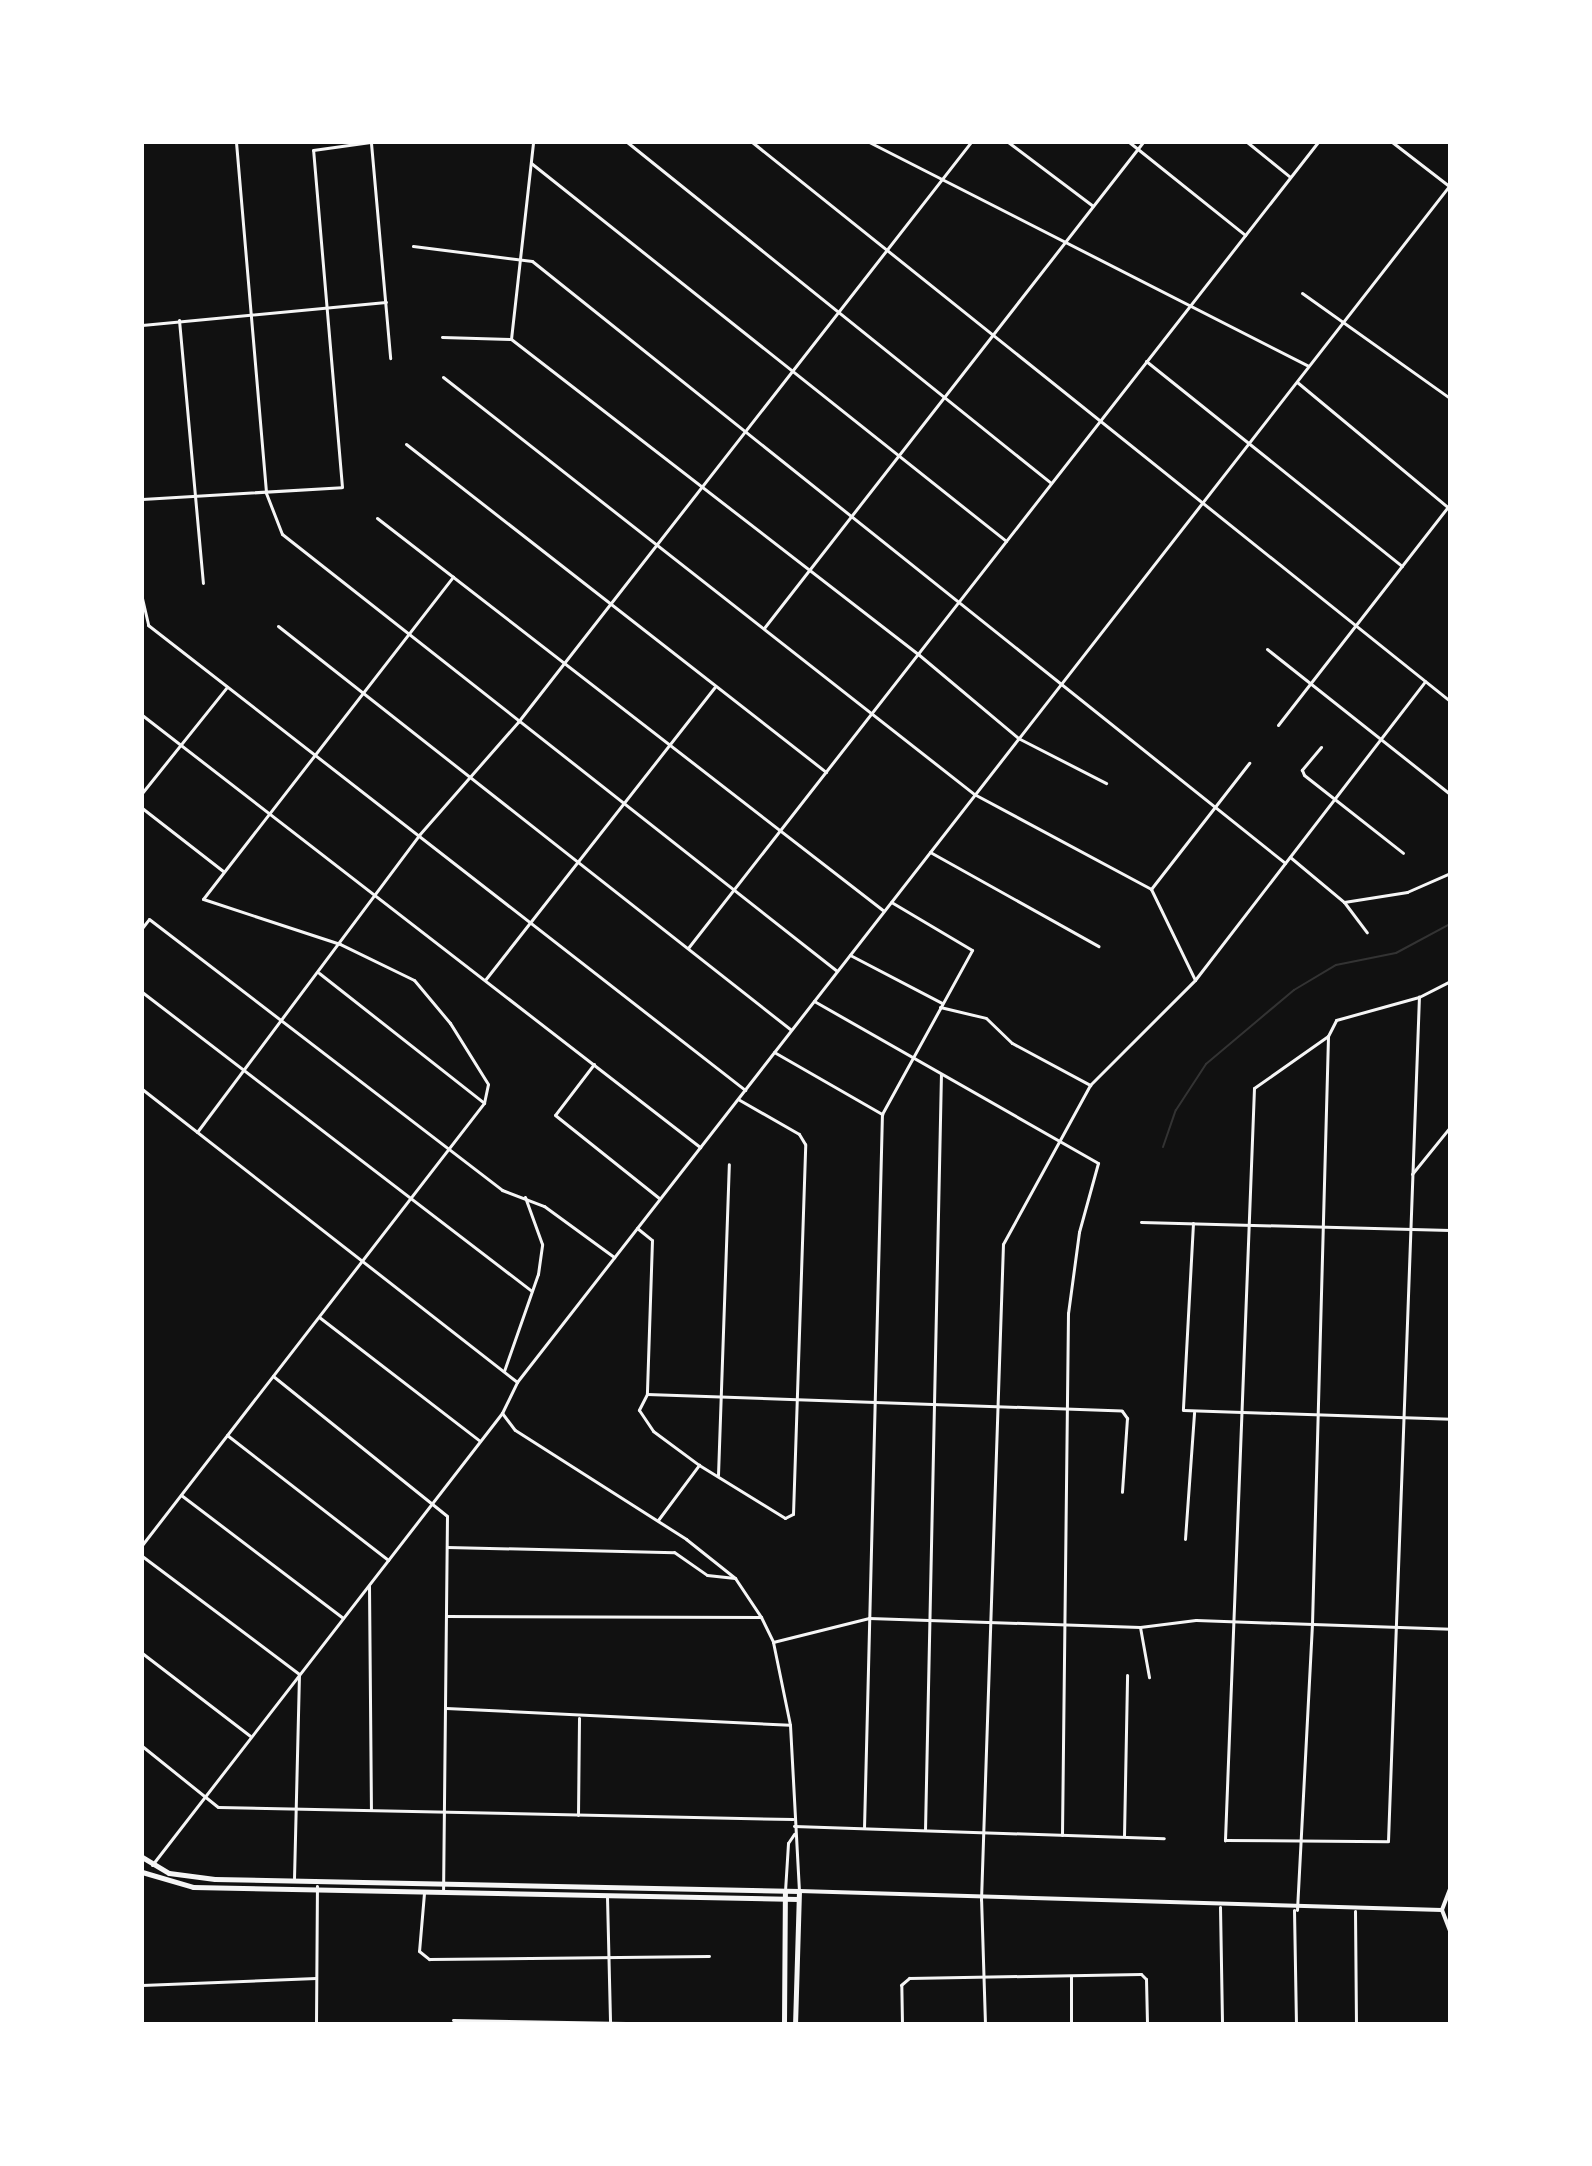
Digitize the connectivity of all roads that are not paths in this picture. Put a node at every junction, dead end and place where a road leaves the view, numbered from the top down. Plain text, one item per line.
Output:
1 (236, 142) edge
2 (370, 142) edge
3 (533, 142) edge
4 (627, 142) edge
5 (752, 142) edge
6 (869, 142) edge
7 (971, 142) edge
8 (1008, 142) edge
9 (1129, 142) edge
10 (1143, 142) edge
11 (1247, 142) edge
12 (1318, 142) edge
13 (1392, 142) edge
14 (1138, 149) junction
15 (531, 163) junction
16 (1290, 177) junction
17 (942, 180) junction
18 (1450, 186) edge
19 (1093, 206) junction
20 (1245, 235) junction
21 (1065, 242) junction
22 (413, 246) dead end
23 (887, 250) junction
24 (520, 259) junction
25 (1302, 293) dead end
26 (386, 302) junction
27 (1190, 306) junction
28 (327, 308) junction
29 (839, 312) junction
30 (252, 315) junction
31 (179, 320) junction
32 (1346, 320) junction
33 (142, 325) edge
34 (991, 336) junction
35 (442, 337) dead end
36 (511, 339) junction
37 (390, 358) dead end
38 (1146, 361) junction
39 (1309, 366) junction
40 (792, 371) junction
41 (443, 377) dead end
42 (1297, 382) junction
43 (944, 397) junction
44 (1450, 398) edge
45 (1100, 421) junction
46 (746, 430) junction
47 (1249, 442) junction
48 (406, 444) dead end
49 (898, 455) junction
50 (1052, 483) junction
51 (702, 487) junction
52 (266, 493) junction
53 (195, 496) junction
54 (142, 499) edge
55 (1203, 502) junction
56 (1449, 507) edge
57 (853, 513) junction
58 (377, 518) dead end
59 (1006, 541) junction
60 (657, 544) junction
61 (1402, 566) junction
62 (809, 570) junction
63 (453, 577) junction
64 (203, 583) dead end
65 (142, 598) edge
66 (961, 599) junction
67 (610, 604) junction
68 (1357, 623) junction
69 (278, 626) dead end
70 (764, 628) junction
71 (407, 635) junction
72 (1267, 649) dead end
73 (918, 654) junction
74 (564, 663) junction
75 (1063, 681) junction
76 (1425, 681) junction
77 (1311, 683) junction
78 (716, 686) junction
79 (227, 687) junction
80 (362, 693) junction
81 (1450, 701) edge
82 (872, 713) junction
83 (142, 715) edge
84 (518, 722) junction
85 (1278, 725) dead end
86 (1382, 737) junction
87 (1018, 738) junction
88 (180, 745) junction
89 (670, 745) junction
90 (1321, 747) dead end
91 (314, 754) junction
92 (1249, 763) dead end
93 (826, 772) junction
94 (467, 776) junction
95 (1106, 783) dead end
96 (142, 793) edge
97 (974, 794) junction
98 (1450, 794) edge
99 (1335, 798) junction
100 (623, 804) junction
101 (1216, 806) junction
102 (142, 808) edge
103 (268, 813) junction
104 (780, 831) junction
105 (419, 835) junction
106 (930, 852) junction
107 (1403, 853) dead end
108 (1290, 857) junction
109 (578, 862) junction
110 (1285, 863) junction
111 (223, 871) junction
112 (1450, 873) edge
113 (1151, 889) junction
114 (734, 890) junction
115 (375, 896) junction
116 (891, 902) junction
117 (1344, 902) junction
118 (884, 911) junction
119 (530, 923) junction
120 (142, 928) edge
121 (1367, 932) dead end
122 (340, 944) junction
123 (1098, 946) dead end
124 (688, 948) junction
125 (850, 955) junction
126 (837, 971) junction
127 (319, 973) junction
128 (485, 980) junction
129 (1195, 980) junction
130 (1450, 981) edge
131 (142, 992) edge
132 (1419, 997) junction
133 (814, 1001) junction
134 (942, 1005) junction
135 (283, 1023) junction
136 (792, 1030) junction
137 (1328, 1036) junction
138 (774, 1052) junction
139 (913, 1057) junction
140 (594, 1064) junction
141 (246, 1070) junction
142 (941, 1073) junction
143 (1090, 1085) junction
144 (142, 1089) edge
145 (745, 1090) junction
146 (738, 1098) junction
147 (484, 1103) junction
148 (882, 1114) junction
149 (1450, 1127) edge
150 (197, 1132) junction
151 (1059, 1141) junction
152 (700, 1147) junction
153 (448, 1150) junction
154 (729, 1164) dead end
155 (1412, 1174) junction
156 (411, 1197) junction
157 (525, 1197) junction
158 (660, 1199) junction
159 (1141, 1222) dead end
160 (1193, 1223) junction
161 (1249, 1224) junction
162 (1322, 1226) junction
163 (637, 1228) junction
164 (1410, 1229) junction
165 (1450, 1230) edge
166 (614, 1257) junction
167 (362, 1261) junction
168 (532, 1291) junction
169 (319, 1317) junction
170 (504, 1371) junction
171 (273, 1376) junction
172 (517, 1382) junction
173 (647, 1394) junction
174 (722, 1398) junction
175 (797, 1401) junction
176 (873, 1404) junction
177 (935, 1406) junction
178 (995, 1408) junction
179 (1067, 1410) junction
180 (1194, 1411) junction
181 (1242, 1412) junction
182 (502, 1413) junction
183 (1315, 1415) junction
184 (1404, 1418) junction
185 (1450, 1419) edge
186 (227, 1435) junction
187 (480, 1441) junction
188 (699, 1465) junction
189 (718, 1475) junction
190 (1122, 1492) dead end
191 (181, 1495) junction
192 (432, 1503) junction
193 (658, 1520) junction
194 (1185, 1539) dead end
195 (142, 1545) edge
196 (447, 1547) junction
197 (142, 1556) edge
198 (388, 1560) junction
199 (735, 1578) junction
200 (369, 1584) junction
201 (446, 1616) junction
202 (761, 1617) junction
203 (343, 1618) junction
204 (869, 1618) junction
205 (930, 1620) junction
206 (989, 1621) junction
207 (1233, 1622) junction
208 (1064, 1624) junction
209 (1312, 1624) junction
210 (1140, 1627) junction
211 (1396, 1627) junction
212 (1450, 1629) edge
213 (773, 1642) junction
214 (142, 1653) edge
215 (299, 1674) junction
216 (1127, 1675) dead end
217 (1149, 1677) dead end
218 (445, 1708) junction
219 (579, 1718) junction
220 (790, 1725) junction
221 (251, 1737) junction
222 (142, 1746) edge
223 (205, 1796) junction
224 (295, 1808) junction
225 (371, 1810) junction
226 (444, 1812) junction
227 (578, 1815) junction
228 (793, 1819) junction
229 (794, 1826) junction
230 (864, 1828) junction
231 (925, 1830) junction
232 (983, 1832) junction
233 (794, 1834) junction
234 (1062, 1835) junction
235 (1124, 1836) junction
236 (1164, 1838) dead end
237 (1300, 1840) junction
238 (142, 1857) edge
239 (152, 1865) junction
240 (142, 1872) edge
241 (294, 1878) junction
242 (443, 1881) junction
243 (606, 1885) junction
244 (317, 1886) junction
245 (424, 1889) junction
246 (1450, 1889) edge
247 (443, 1890) junction
248 (785, 1891) junction
249 (799, 1891) junction
250 (607, 1892) junction
251 (806, 1894) junction
252 (785, 1898) junction
253 (798, 1899) junction
254 (981, 1900) junction
255 (1220, 1907) junction
256 (1296, 1910) junction
257 (1442, 1910) junction
258 (1355, 1911) junction
259 (1450, 1931) edge
260 (610, 1953) junction
261 (709, 1956) dead end
262 (1071, 1976) junction
263 (982, 1977) junction
264 (316, 1978) junction
265 (142, 1985) edge
266 (453, 2020) dead end
267 (316, 2024) edge
268 (610, 2024) edge
269 (685, 2024) edge
270 (784, 2024) edge
271 (795, 2024) edge
272 (902, 2024) edge
273 (985, 2024) edge
274 (1071, 2024) edge
275 (1147, 2024) edge
276 (1222, 2024) edge
277 (1296, 2024) edge
278 (1356, 2024) edge

1 - 30 street
2 - 26 street
2 - 28 street
3 - 15 street
4 - 29 street
5 - 23 street
6 - 17 street
7 - 17 street
8 - 19 street
9 - 14 street
10 - 14 street
11 - 16 street
12 - 16 street
13 - 18 street
14 - 19 street
14 - 20 street
15 - 24 street
15 - 40 street
16 - 20 street
17 - 21 street
17 - 23 street
18 - 32 street
19 - 21 street
20 - 27 street
21 - 27 street
21 - 34 street
22 - 24 street
23 - 29 street
23 - 34 street
24 - 36 street
24 - 46 street
25 - 32 street
26 - 28 street
26 - 37 street
27 - 38 street
27 - 39 street
28 - 30 street
28 - 52 street
29 - 40 street
29 - 43 street
30 - 31 street
30 - 52 street
31 - 33 street
31 - 53 street
32 - 39 street
32 - 44 street
34 - 43 street
34 - 45 street
35 - 36 street
36 - 51 street
38 - 45 street
38 - 47 street
39 - 42 street
40 - 46 street
40 - 49 street
41 - 60 street
42 - 47 street
42 - 56 street
43 - 49 street
43 - 50 street
45 - 50 street
45 - 55 street
46 - 51 street
46 - 57 street
47 - 55 street
47 - 61 street
48 - 67 street
49 - 57 street
49 - 59 street
50 - 59 street
51 - 60 street
51 - 62 street
52 - 53 street
52 - 71 street
53 - 54 street
53 - 64 street
55 - 68 street
55 - 75 street
56 - 61 street
57 - 62 street
57 - 66 street
58 - 63 street
59 - 66 street
60 - 67 street
60 - 70 street
61 - 68 street
62 - 70 street
62 - 73 street
63 - 71 street
63 - 74 street
65 - 79 street
66 - 73 street
66 - 75 street
67 - 74 street
67 - 78 street
68 - 76 street
68 - 77 street
69 - 80 street
70 - 82 street
71 - 80 street
71 - 84 street
72 - 77 street
73 - 82 street
73 - 87 street
74 - 84 street
74 - 89 street
75 - 87 street
75 - 101 street
76 - 81 street
76 - 86 street
77 - 85 street
77 - 86 street
78 - 89 street
78 - 93 street
79 - 88 street
79 - 91 street
80 - 91 street
80 - 94 street
82 - 93 street
82 - 97 street
83 - 88 street
84 - 94 street
84 - 100 street
86 - 98 street
86 - 99 street
87 - 95 street
87 - 97 street
88 - 96 street
88 - 103 street
89 - 100 street
89 - 104 street
90 - 99 street
91 - 103 street
91 - 105 street
92 - 101 street
93 - 104 street
94 - 105 street
94 - 109 street
97 - 106 street
97 - 113 street
99 - 107 street
99 - 108 street
100 - 109 street
100 - 114 street
101 - 110 street
101 - 113 street
102 - 111 street
103 - 111 street
103 - 115 street
104 - 114 street
104 - 118 street
105 - 115 street
105 - 119 street
106 - 116 street
106 - 123 street
108 - 110 street
108 - 117 street
109 - 119 street
109 - 124 street
110 - 129 street
111 - 122 street
112 - 117 street
113 - 129 street
114 - 124 street
114 - 126 street
115 - 122 street
115 - 128 street
116 - 118 street
116 - 134 street
117 - 121 street
118 - 125 street
119 - 128 street
119 - 145 street
120 - 135 street
122 - 127 street
122 - 147 street
124 - 136 street
125 - 126 street
125 - 134 street
126 - 133 street
127 - 135 street
127 - 147 street
128 - 140 street
129 - 143 street
130 - 132 street
131 - 141 street
132 - 137 street
132 - 155 street
133 - 136 street
133 - 139 street
134 - 139 street
134 - 143 street
135 - 141 street
135 - 153 street
136 - 138 street
137 - 161 street
137 - 162 street
138 - 145 street
138 - 148 street
139 - 142 street
139 - 148 street
140 - 152 street
140 - 158 street
141 - 150 street
141 - 156 street
142 - 151 street
142 - 177 street
143 - 151 street
144 - 150 street
145 - 146 street
146 - 152 street
146 - 175 street
147 - 153 street
148 - 176 street
149 - 155 street
150 - 167 street
151 - 178 street
151 - 179 street
152 - 158 street
153 - 156 street
153 - 157 street
154 - 174 street
155 - 164 street
156 - 167 street
156 - 168 street
157 - 166 street
157 - 168 street
158 - 163 street
159 - 160 street
160 - 161 street
160 - 180 street
161 - 162 street
161 - 181 street
162 - 164 street
162 - 183 street
163 - 166 street
163 - 173 street
164 - 165 street
164 - 184 street
166 - 172 street
167 - 169 street
167 - 170 street
168 - 170 street
169 - 171 street
169 - 187 street
170 - 172 street
171 - 186 street
171 - 192 street
172 - 182 street
173 - 174 street
173 - 188 street
174 - 175 street
174 - 189 street
175 - 176 street
175 - 189 street
176 - 177 street
176 - 204 street
177 - 178 street
177 - 205 street
178 - 179 street
178 - 206 street
179 - 190 street
179 - 208 street
180 - 181 street
180 - 194 street
181 - 183 street
181 - 207 street
182 - 187 street
182 - 193 street
183 - 184 street
183 - 209 street
184 - 185 street
184 - 211 street
186 - 191 street
186 - 198 street
187 - 192 street
188 - 189 street
188 - 193 street
191 - 195 street
191 - 203 street
192 - 196 street
192 - 198 street
193 - 199 street
196 - 199 street
196 - 201 street
197 - 215 street
198 - 200 street
199 - 202 street
200 - 203 street
200 - 225 street
201 - 202 street
201 - 218 street
202 - 213 street
203 - 215 street
204 - 205 street
204 - 213 street
204 - 230 street
205 - 206 street
205 - 231 street
206 - 208 street
206 - 232 street
207 - 209 street
207 - 210 street
207 - 237 street
208 - 210 street
208 - 234 street
209 - 211 street
209 - 237 street
210 - 217 street
211 - 212 street
211 - 237 street
213 - 220 street
214 - 221 street
215 - 221 street
215 - 224 street
216 - 235 street
218 - 219 street
218 - 226 street
219 - 220 street
219 - 227 street
220 - 228 street
221 - 223 street
222 - 223 street
223 - 224 street
223 - 239 street
224 - 225 street
224 - 241 street
225 - 226 street
226 - 227 street
226 - 242 street
227 - 228 street
228 - 229 street
229 - 230 street
229 - 233 street
230 - 231 street
231 - 232 street
232 - 234 street
232 - 254 street
233 - 248 street
233 - 249 street
234 - 235 street
235 - 236 street
237 - 256 street
238 - 239 main road
239 - 241 main road
240 - 244 main road
241 - 242 main road
242 - 243 main road
242 - 247 street
243 - 248 main road
243 - 250 street
244 - 245 main road
244 - 264 street
245 - 247 main road
245 - 260 street
246 - 257 street
247 - 250 main road
248 - 249 main road
248 - 252 main road
249 - 251 street
249 - 253 main road
250 - 252 main road
250 - 260 street
251 - 253 street
251 - 254 street
252 - 253 main road
252 - 270 main road
253 - 271 main road
254 - 255 street
254 - 263 street
255 - 256 street
255 - 276 street
256 - 258 street
256 - 277 street
257 - 258 street
257 - 259 street
258 - 278 street
260 - 261 street
260 - 268 street
262 - 263 street
262 - 274 street
262 - 275 street
263 - 272 street
263 - 273 street
264 - 265 street
264 - 267 street
266 - 268 street
268 - 269 street

